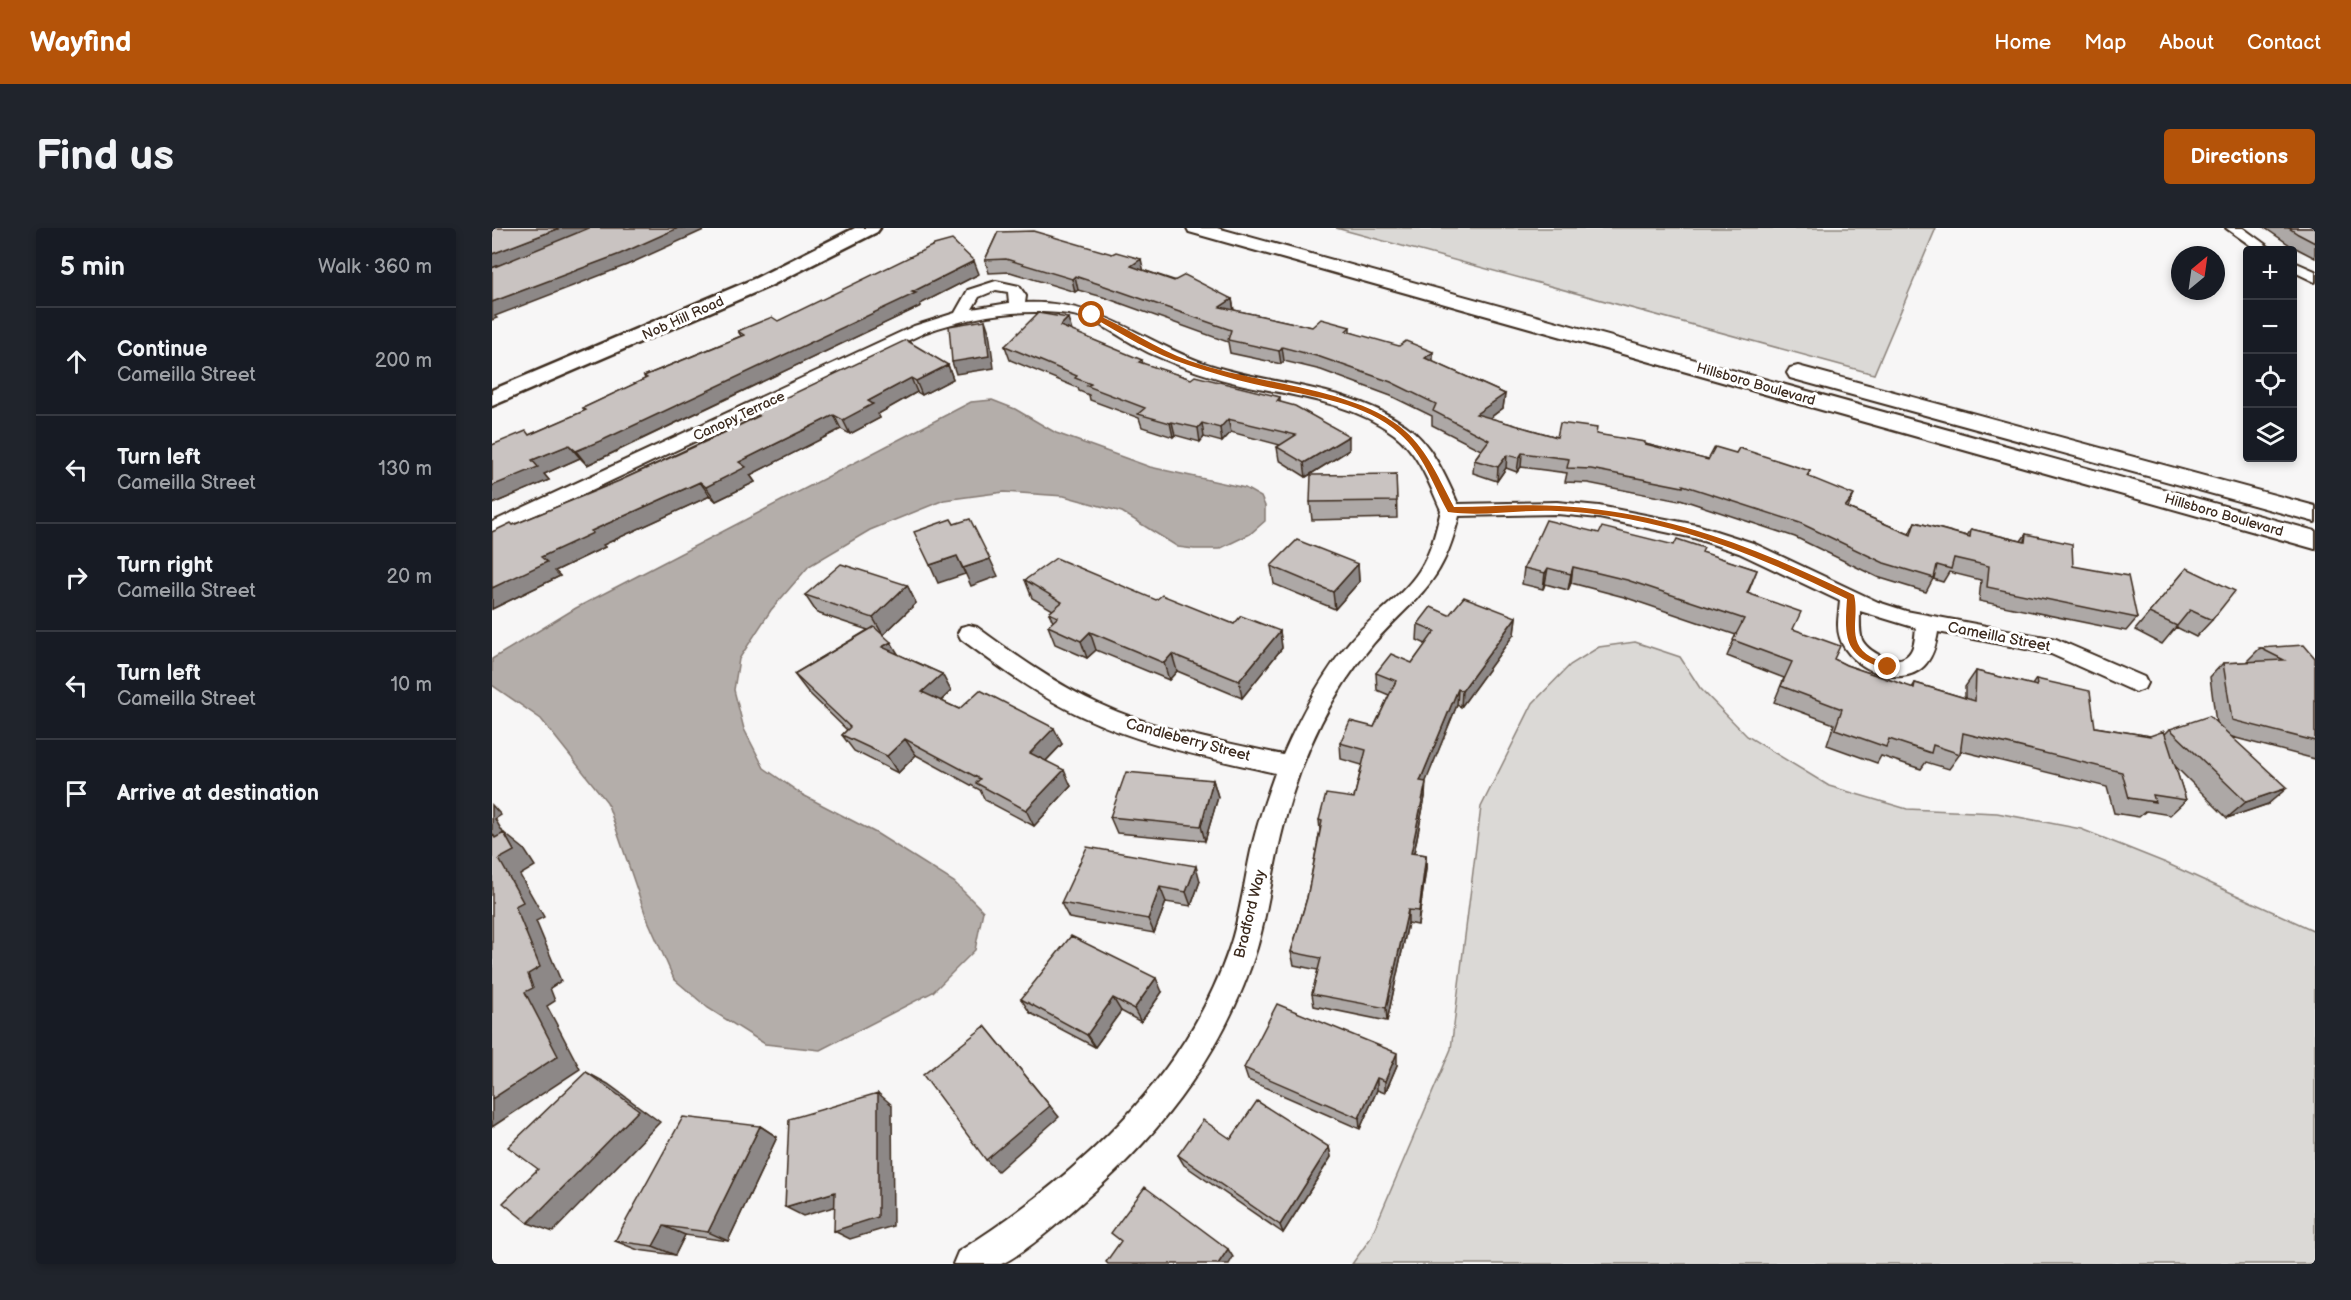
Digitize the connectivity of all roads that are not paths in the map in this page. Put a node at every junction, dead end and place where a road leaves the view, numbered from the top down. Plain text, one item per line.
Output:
1 (831, 228) edge
2 (870, 228) edge
3 (1196, 228) edge
4 (1264, 228) edge
5 (2233, 228) edge
6 (2260, 246) edge
7 (2297, 268) edge
8 (2315, 277) edge
9 (1017, 307) junction
10 (962, 316) junction
11 (1653, 345) junction
12 (492, 379) edge
13 (492, 399) edge
14 (1451, 510) junction
15 (2315, 514) edge
16 (492, 530) edge
17 (2315, 540) edge
18 (1851, 597) junction
19 (1928, 623) junction
20 (969, 633) dead end
21 (2136, 683) dead end
22 (1288, 766) junction
23 (970, 1264) edge

1 - 12 main road, Nob Hill Road
2 - 13 main road, Nob Hill Road
3 - 11 street, Hillsboro Boulevard
4 - 11 street, Hillsboro Boulevard
5 - 6 street
7 - 8 street
9 - 10 street, Canopy Terrace
9 - 10 street
9 - 14 street
10 - 16 street, Canopy Terrace
11 - 15 street, Hillsboro Boulevard
11 - 17 street, Hillsboro Boulevard
14 - 18 street, Cameilla Street
14 - 22 street, Bradford Way
18 - 19 street, Cameilla Street
18 - 19 street, Cameilla Street
19 - 21 street, Cameilla Street
20 - 22 street, Candleberry Street
22 - 23 street, Bradford Way

